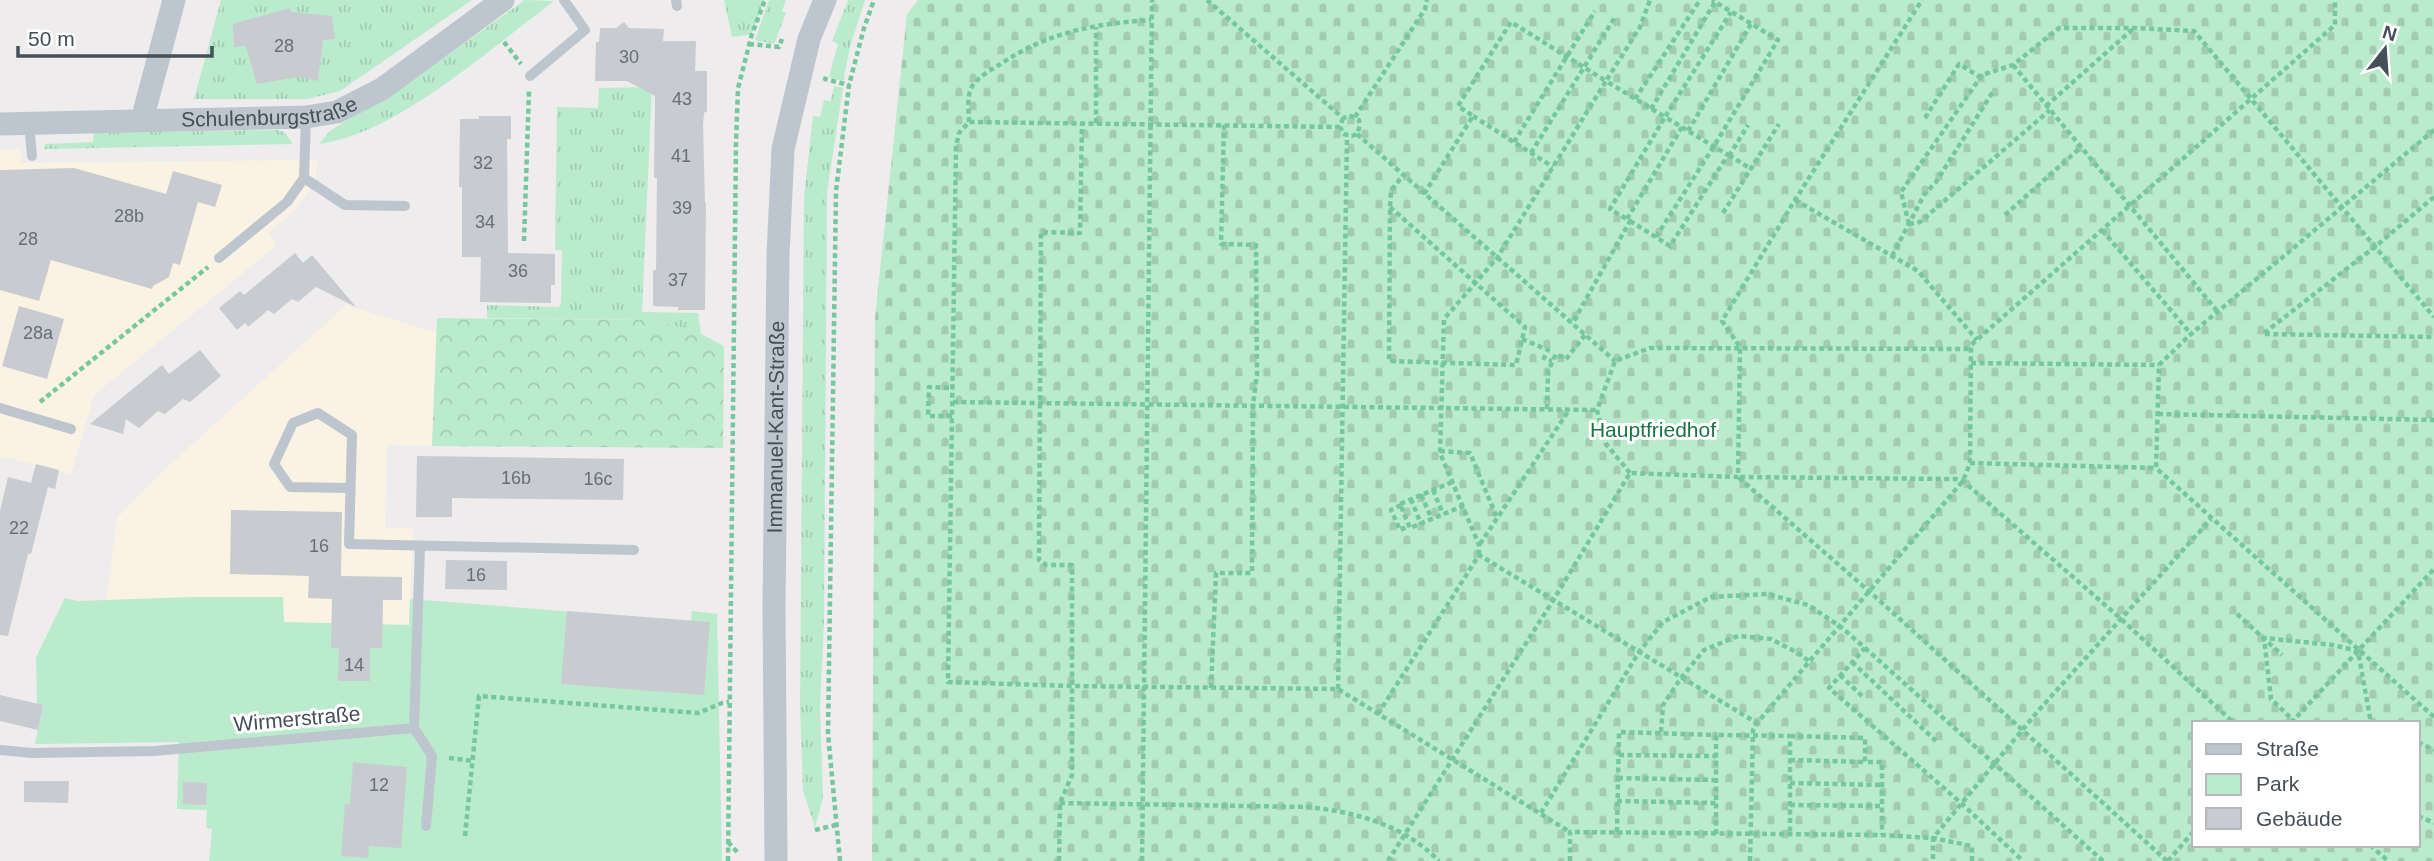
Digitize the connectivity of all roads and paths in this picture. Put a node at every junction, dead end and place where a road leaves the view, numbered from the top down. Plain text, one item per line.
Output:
1 (174, 0) edge
2 (503, 0) edge
3 (564, 0) edge
4 (765, 0) edge
5 (825, 0) edge
6 (874, 0) edge
7 (1152, 0) edge
8 (1207, 0) edge
9 (1427, 0) edge
10 (1650, 0) edge
11 (1700, 0) edge
12 (1923, 0) edge
13 (2335, 0) edge
14 (1714, 1) edge
15 (1595, 11) dead end
16 (1731, 12) junction
17 (1615, 17) dead end
18 (1152, 20) junction
19 (1751, 24) junction
20 (1096, 26) junction
21 (2134, 27) junction
22 (784, 35) dead end
23 (504, 43) dead end
24 (750, 44) junction
25 (1566, 57) junction
26 (2013, 65) junction
27 (828, 66) dead end
28 (1583, 67) junction
29 (530, 76) junction
30 (1980, 77) junction
31 (1606, 81) junction
32 (849, 85) junction
33 (1994, 89) dead end
34 (1635, 99) junction
35 (2252, 99) junction
36 (2048, 108) junction
37 (1651, 109) junction
38 (1473, 116) junction
39 (306, 117) junction
40 (1355, 117) junction
41 (1665, 117) junction
42 (1343, 118) junction
43 (1925, 118) dead end
44 (142, 120) junction
45 (969, 122) junction
46 (29, 123) junction
47 (1082, 123) junction
48 (1096, 123) junction
49 (0, 124) edge
50 (1150, 124) junction
51 (1224, 124) junction
52 (1779, 124) dead end
53 (1748, 125) dead end
54 (1340, 127) junction
55 (1682, 127) junction
56 (2434, 130) edge
57 (1688, 131) junction
58 (1357, 134) junction
59 (1347, 136) junction
60 (1514, 142) junction
61 (1714, 146) junction
62 (2080, 148) junction
63 (1531, 153) junction
64 (1728, 155) junction
65 (32, 156) dead end
66 (1553, 167) junction
67 (1751, 169) junction
68 (1403, 175) junction
69 (304, 178) junction
70 (1424, 194) junction
71 (2434, 197) edge
72 (1796, 200) junction
73 (405, 206) dead end
74 (2129, 206) junction
75 (1390, 207) junction
76 (2342, 207) junction
77 (1723, 213) dead end
78 (2005, 215) dead end
79 (1629, 220) junction
80 (1909, 224) junction
81 (2102, 230) junction
82 (1656, 237) junction
83 (524, 241) dead end
84 (2376, 246) junction
85 (1892, 256) junction
86 (219, 258) joint
87 (1497, 258) junction
88 (1476, 281) junction
89 (2218, 312) junction
90 (2434, 317) edge
91 (1572, 324) junction
92 (2191, 334) junction
93 (1584, 335) junction
94 (2434, 337) edge
95 (1522, 339) junction
96 (1977, 340) junction
97 (1740, 347) junction
98 (1971, 349) junction
99 (1552, 361) junction
100 (1615, 361) junction
101 (1443, 363) junction
102 (1971, 363) junction
103 (2159, 365) junction
104 (953, 388) junction
105 (953, 402) junction
106 (1038, 403) junction
107 (1147, 404) junction
108 (1253, 405) junction
109 (1343, 406) junction
110 (0, 408) edge
111 (1442, 408) junction
112 (1548, 409) junction
113 (1569, 410) junction
114 (1597, 410) junction
115 (2158, 414) junction
116 (952, 416) junction
117 (33, 418) junction
118 (2434, 420) edge
119 (71, 429) dead end
120 (1440, 451) junction
121 (1970, 463) junction
122 (2156, 468) junction
123 (1630, 473) junction
124 (1738, 477) junction
125 (1963, 481) junction
126 (1452, 482) junction
127 (350, 488) junction
128 (1433, 490) junction
129 (1421, 495) junction
130 (1411, 499) junction
131 (1401, 505) junction
132 (1463, 506) junction
133 (1443, 514) junction
134 (1497, 518) junction
135 (1432, 519) junction
136 (2211, 519) junction
137 (1421, 524) junction
138 (1409, 526) junction
139 (1479, 545) junction
140 (420, 546) junction
141 (634, 550) dead end
142 (1479, 555) junction
143 (2434, 569) edge
144 (1870, 592) junction
145 (1554, 599) junction
146 (2237, 614) dead end
147 (2120, 618) junction
148 (1841, 627) junction
149 (2264, 638) junction
150 (1865, 648) junction
151 (2358, 651) junction
152 (1639, 652) junction
153 (2282, 655) dead end
154 (1810, 662) junction
155 (1852, 662) junction
156 (1840, 676) junction
157 (1681, 678) junction
158 (1072, 687) junction
159 (1144, 687) junction
160 (1211, 688) junction
161 (1338, 689) junction
162 (1862, 696) dead end
163 (729, 702) junction
164 (1378, 714) junction
165 (2434, 718) edge
166 (2232, 721) edge
167 (2292, 721) edge
168 (2294, 721) edge
169 (2371, 721) edge
170 (1756, 723) junction
171 (414, 728) junction
172 (2021, 730) junction
173 (1661, 733) junction
174 (1716, 735) junction
175 (1753, 736) junction
176 (1790, 736) junction
177 (1936, 741) dead end
178 (0, 750) edge
179 (1619, 755) junction
180 (1716, 756) junction
181 (1453, 759) junction
182 (1790, 760) junction
183 (1865, 762) junction
184 (1994, 762) junction
185 (1618, 778) junction
186 (1716, 780) junction
187 (1790, 783) junction
188 (1882, 785) junction
189 (1617, 801) junction
190 (1060, 803) junction
191 (1716, 803) junction
192 (1961, 803) junction
193 (1142, 804) junction
194 (1790, 805) junction
195 (1882, 806) junction
196 (1541, 813) junction
197 (836, 825) junction
198 (426, 826) dead end
199 (815, 830) dead end
200 (1570, 832) junction
201 (1617, 832) junction
202 (2192, 833) edge
203 (1716, 834) junction
204 (1404, 835) junction
205 (1751, 835) junction
206 (1790, 835) junction
207 (1882, 835) junction
208 (465, 836) dead end
209 (1933, 838) junction
210 (728, 842) junction
211 (2372, 847) edge
212 (738, 854) dead end
213 (728, 861) edge
214 (776, 861) edge
215 (840, 861) edge
216 (1059, 861) edge
217 (1142, 861) edge
218 (1388, 861) edge
219 (1439, 861) edge
220 (1570, 861) edge
221 (1750, 861) edge
222 (1933, 861) edge
223 (1972, 861) edge
224 (2023, 861) edge
225 (2103, 861) edge
226 (2168, 861) edge
227 (2388, 861) edge

1 - 44 street
2 - 39 street, Schulenburgstraße
3 - 29 lane
4 - 24 path
5 - 214 street, Immanuel-Kant-Straße
6 - 32 path
7 - 18 path
8 - 42 path
9 - 40 path
10 - 31 path
11 - 34 path
12 - 72 path
13 - 35 path
14 - 16 path
14 - 37 path
15 - 25 path
16 - 19 path
16 - 41 path
17 - 28 path
18 - 20 path
18 - 50 path
19 - 57 path
19 - 61 path
20 - 45 path
20 - 48 path
21 - 26 path
21 - 35 path
21 - 36 path
22 - 24 path
23 - 29 path
24 - 163 path
25 - 28 path
25 - 38 path
25 - 60 path
26 - 30 path
26 - 36 path
27 - 32 path
28 - 31 path
28 - 63 path
29 - 83 path
30 - 43 path
30 - 80 path
31 - 34 path
31 - 66 path
32 - 197 path
33 - 80 path
34 - 37 path
35 - 74 path
35 - 76 path
36 - 62 path
36 - 80 path
37 - 41 path
38 - 60 path
38 - 70 path
39 - 44 street, Schulenburgstraße
39 - 69 lane
40 - 42 path
40 - 58 path
41 - 55 path
41 - 79 path
42 - 54 path
44 - 46 street, Schulenburgstraße
45 - 47 path
45 - 104 path
46 - 49 street, Schulenburgstraße
46 - 65 lane
47 - 48 path
47 - 106 path
48 - 50 path
50 - 51 path
50 - 107 path
51 - 54 path
51 - 108 path
52 - 67 path
53 - 64 path
54 - 59 path
55 - 57 path
55 - 79 path
56 - 76 path
57 - 61 path
58 - 59 path
58 - 68 path
59 - 109 path
60 - 63 path
61 - 64 path
61 - 82 path
62 - 74 path
62 - 78 path
63 - 66 path
64 - 67 path
64 - 82 path
66 - 87 path
67 - 77 path
68 - 70 path
68 - 75 path
69 - 73 lane
69 - 86 lane
70 - 87 path
71 - 84 path
72 - 85 path
72 - 97 path
74 - 81 path
74 - 89 path
75 - 88 path
75 - 101 path
76 - 84 path
76 - 89 path
79 - 82 path
79 - 91 path
80 - 85 path
81 - 92 path
81 - 96 path
84 - 90 path
84 - 94 path
85 - 96 path
86 - 117 path
87 - 88 path
87 - 91 path
88 - 95 path
88 - 101 path
89 - 92 path
91 - 93 path
92 - 103 path
93 - 99 path
93 - 100 path
95 - 99 path
95 - 101 path
96 - 98 path
97 - 98 path
97 - 100 path
97 - 124 path
98 - 102 path
99 - 112 path
100 - 114 path
101 - 111 path
102 - 103 path
102 - 121 path
103 - 115 path
104 - 105 path
104 - 116 path
105 - 106 path
105 - 116 path
106 - 107 path
106 - 158 path
107 - 108 path
107 - 159 path
108 - 109 path
108 - 160 path
109 - 111 path
109 - 161 path
110 - 117 lane
111 - 112 path
111 - 120 path
112 - 113 path
113 - 114 path
113 - 134 path
114 - 123 path
115 - 118 path
115 - 122 path
116 - 158 path
117 - 119 lane
120 - 126 path
120 - 134 path
121 - 122 path
121 - 125 path
122 - 136 path
123 - 124 path
123 - 145 path
124 - 125 path
124 - 144 path
125 - 144 path
125 - 147 path
126 - 128 path
126 - 132 path
127 - 127 lane
127 - 140 lane
128 - 129 path
128 - 133 path
129 - 130 path
129 - 135 path
130 - 131 path
130 - 137 path
131 - 138 path
131 - 138 path
132 - 133 path
132 - 139 path
133 - 135 path
134 - 139 path
135 - 137 path
136 - 147 path
136 - 151 path
137 - 138 path
139 - 142 path
140 - 141 lane
140 - 171 lane
142 - 145 path
142 - 164 path
143 - 151 path
144 - 148 path
144 - 172 path
145 - 152 path
145 - 181 path
146 - 149 path
147 - 166 path
147 - 172 path
148 - 150 path
148 - 152 path
148 - 154 path
149 - 151 path
149 - 153 path
149 - 167 path
150 - 155 path
150 - 184 path
151 - 165 path
151 - 168 path
151 - 169 path
152 - 157 path
152 - 196 path
154 - 157 path
154 - 170 path
155 - 156 path
155 - 177 path
156 - 162 path
156 - 192 path
157 - 170 path
157 - 173 path
158 - 159 path
158 - 190 path
159 - 160 path
159 - 193 path
160 - 161 path
161 - 164 path
163 - 208 path
163 - 210 path
164 - 181 path
170 - 175 path
171 - 178 lane, Wirmerstraße
171 - 198 lane
172 - 184 path
172 - 226 path
173 - 174 path
173 - 179 path
174 - 175 path
174 - 180 path
175 - 176 path
175 - 205 path
176 - 182 path
176 - 183 path
179 - 180 path
179 - 185 path
180 - 186 path
181 - 196 path
181 - 204 path
182 - 183 path
182 - 187 path
183 - 188 path
184 - 192 path
184 - 225 path
185 - 186 path
185 - 189 path
186 - 191 path
187 - 188 path
187 - 194 path
188 - 195 path
189 - 191 path
189 - 201 path
190 - 193 path
190 - 216 path
191 - 203 path
192 - 209 path
192 - 224 path
193 - 204 path
193 - 217 path
194 - 195 path
194 - 206 path
195 - 207 path
196 - 200 path
197 - 199 path
197 - 215 path
200 - 201 path
200 - 220 path
201 - 203 path
202 - 226 path
203 - 205 path
204 - 218 path
204 - 219 path
205 - 206 path
205 - 221 path
206 - 207 path
207 - 209 path
209 - 222 path
209 - 223 path
210 - 212 path
210 - 213 path
211 - 227 path

